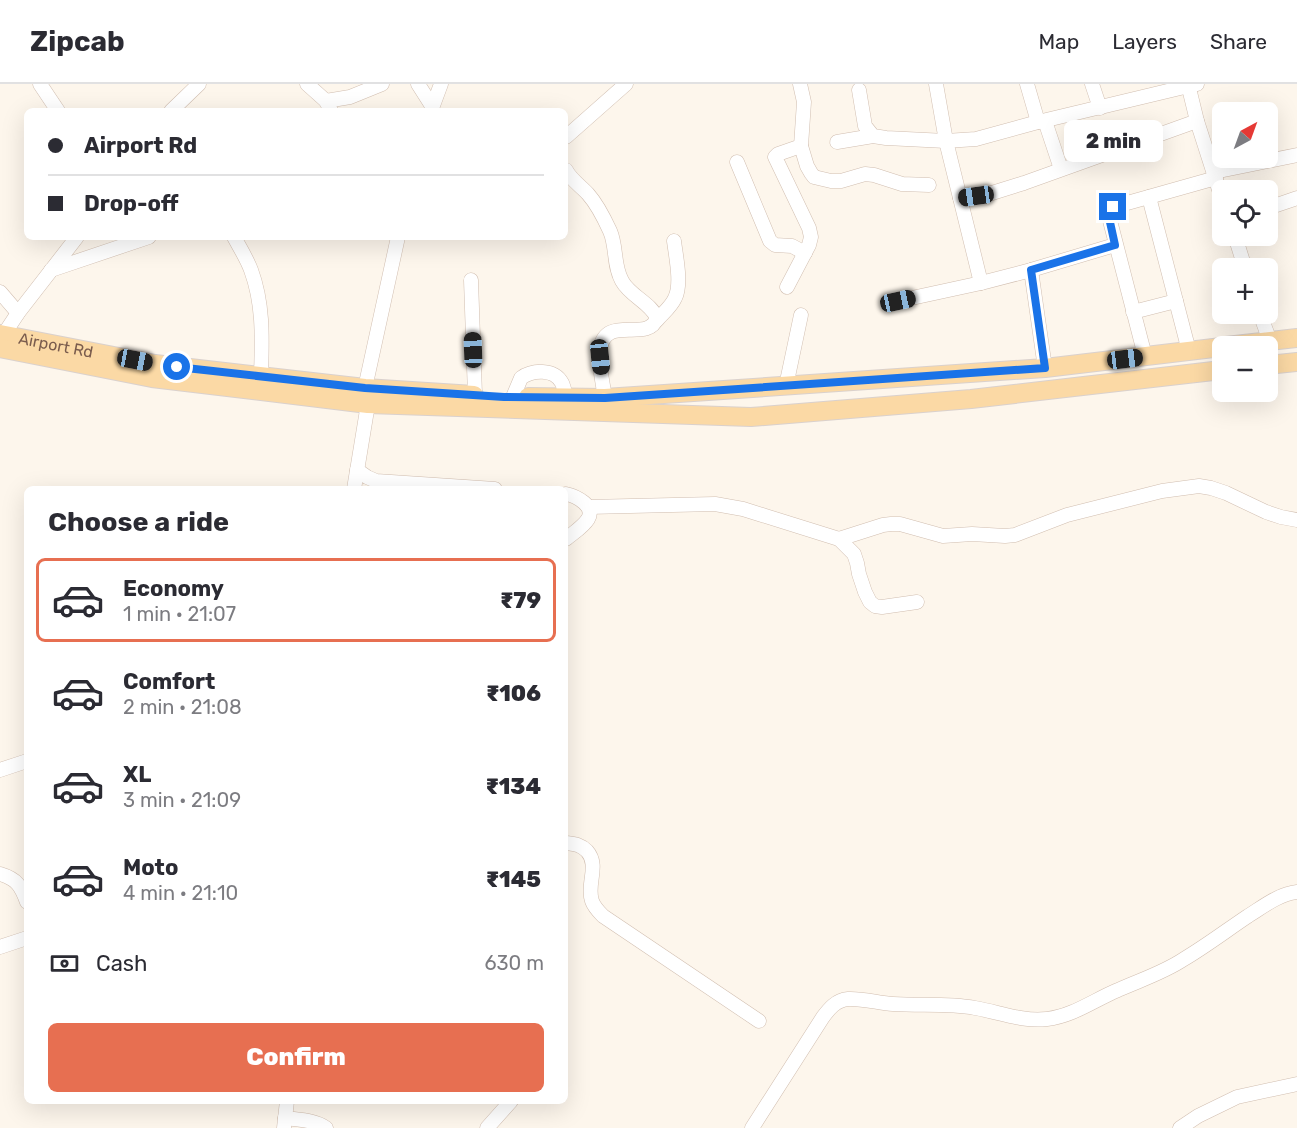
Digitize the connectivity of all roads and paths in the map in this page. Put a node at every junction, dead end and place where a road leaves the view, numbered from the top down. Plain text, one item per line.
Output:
1 (40, 84) edge
2 (199, 84) edge
3 (307, 84) edge
4 (382, 84) edge
5 (418, 84) edge
6 (800, 84) edge
7 (936, 84) edge
8 (1027, 84) edge
9 (1092, 84) edge
10 (442, 85) edge
11 (1191, 85) edge
12 (620, 86) edge
13 (859, 90) dead end
14 (329, 106) edge
15 (56, 108) edge
16 (174, 108) edge
17 (431, 108) edge
18 (432, 108) edge
19 (1100, 108) junction
20 (1197, 121) junction
21 (1041, 122) junction
22 (568, 135) edge
23 (873, 136) junction
24 (946, 141) junction
25 (837, 142) dead end
26 (801, 146) junction
27 (1297, 155) edge
28 (737, 162) dead end
29 (1061, 169) junction
30 (568, 174) edge
31 (1215, 175) junction
32 (1216, 180) edge
33 (929, 185) dead end
34 (1149, 197) junction
35 (960, 198) junction
36 (1297, 198) edge
37 (1278, 205) edge
38 (75, 240) edge
39 (140, 240) edge
40 (236, 240) edge
41 (397, 240) edge
42 (674, 241) dead end
43 (1115, 245) junction
44 (805, 254) junction
45 (51, 270) junction
46 (1031, 270) junction
47 (471, 280) dead end
48 (981, 284) junction
49 (787, 287) dead end
50 (0, 292) edge
51 (898, 301) dead end
52 (1176, 301) junction
53 (1133, 312) junction
54 (18, 313) junction
55 (801, 315) dead end
56 (657, 320) junction
57 (1297, 338) edge
58 (1, 339) edge
59 (1278, 340) edge
60 (1212, 348) edge
61 (1189, 351) junction
62 (1145, 356) junction
63 (1297, 362) edge
64 (1278, 364) edge
65 (1045, 368) junction
66 (1212, 371) edge
67 (261, 376) junction
68 (786, 386) junction
69 (475, 395) junction
70 (367, 396) junction
71 (513, 397) junction
72 (566, 398) junction
73 (605, 398) junction
74 (357, 470) junction
75 (354, 486) edge
76 (450, 486) edge
77 (568, 495) edge
78 (588, 507) junction
79 (1297, 520) edge
80 (568, 536) edge
81 (839, 539) junction
82 (918, 602) dead end
83 (24, 762) edge
84 (0, 770) edge
85 (568, 843) edge
86 (0, 874) edge
87 (1297, 892) edge
88 (24, 894) edge
89 (24, 939) edge
90 (0, 947) edge
91 (759, 1021) dead end
92 (1297, 1084) edge
93 (287, 1104) edge
94 (508, 1104) edge
95 (285, 1123) edge
96 (326, 1128) edge
97 (487, 1128) edge
98 (752, 1128) edge
99 (1180, 1128) edge

1 - 15 street
2 - 16 street
3 - 14 street
4 - 14 street
5 - 17 street
6 - 26 street
7 - 24 street
8 - 21 street
9 - 19 street
10 - 18 street
11 - 19 street
11 - 20 street
12 - 22 street
13 - 23 street
19 - 21 street
20 - 29 street
20 - 31 street
21 - 24 street
21 - 29 street
23 - 24 street
23 - 25 street
24 - 35 street
26 - 33 street
26 - 44 street
27 - 31 street
28 - 44 street
29 - 35 street
30 - 56 street
31 - 32 street
31 - 34 street
34 - 43 street
34 - 52 street
35 - 48 street
36 - 37 street
38 - 45 street
39 - 45 street
40 - 67 street
41 - 70 street
42 - 56 street
43 - 46 street
43 - 53 street
44 - 49 street
45 - 54 street
46 - 48 street
46 - 65 street
47 - 69 street
48 - 51 street
50 - 54 street
52 - 53 street
52 - 61 street
53 - 62 street
54 - 58 street
55 - 68 street
56 - 73 street
57 - 59 main road, Airport Rd
58 - 67 main road, Airport Rd
58 - 70 main road
60 - 61 main road, Airport Rd
61 - 62 main road, Airport Rd
62 - 65 main road, Airport Rd
63 - 64 main road
65 - 68 main road, Airport Rd
66 - 70 main road
67 - 70 main road, Airport Rd
68 - 73 main road, Airport Rd
69 - 70 main road, Airport Rd
69 - 71 main road, Airport Rd
70 - 74 street
71 - 72 main road, Airport Rd
71 - 72 street
72 - 73 main road, Airport Rd
74 - 75 street
74 - 76 street
77 - 78 street
78 - 80 street
78 - 81 street
79 - 81 street
81 - 82 street
83 - 84 street
85 - 91 street
86 - 88 street
87 - 98 street
89 - 90 street
92 - 99 street
93 - 95 street
94 - 97 street
95 - 96 street

